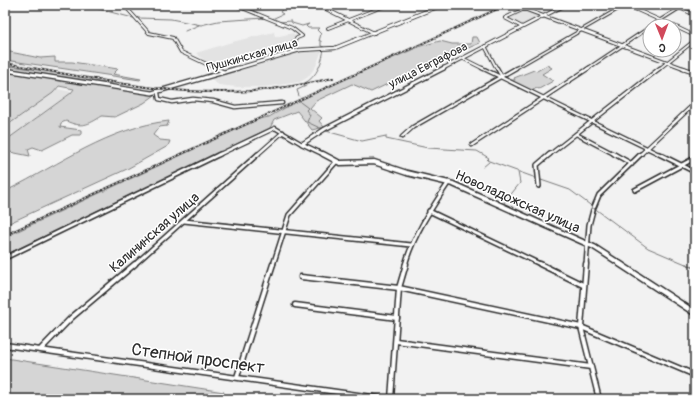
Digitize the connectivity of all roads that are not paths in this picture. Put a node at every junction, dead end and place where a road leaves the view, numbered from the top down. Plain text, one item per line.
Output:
1 (124, 5) edge
2 (235, 5) edge
3 (318, 5) edge
4 (333, 5) edge
5 (386, 5) edge
6 (441, 5) edge
7 (564, 5) edge
8 (626, 5) edge
9 (674, 5) edge
10 (689, 5) edge
11 (695, 6) edge
12 (324, 8) junction
13 (678, 9) junction
14 (695, 15) edge
15 (543, 16) junction
16 (655, 18) edge
17 (663, 18) edge
18 (348, 20) junction
19 (522, 27) junction
20 (328, 28) dead end
21 (580, 30) junction
22 (682, 30) edge
23 (642, 31) edge
24 (374, 33) junction
25 (695, 36) edge
26 (695, 40) edge
27 (622, 45) junction
28 (485, 46) junction
29 (294, 51) junction
30 (462, 58) junction
31 (668, 62) junction
32 (5, 70) edge
33 (224, 72) junction
34 (695, 72) edge
35 (502, 77) junction
36 (158, 93) junction
37 (543, 98) junction
38 (282, 103) dead end
39 (695, 103) edge
40 (593, 121) junction
41 (283, 132) junction
42 (576, 134) junction
43 (402, 137) dead end
44 (302, 144) junction
45 (472, 145) dead end
46 (648, 148) junction
47 (695, 158) edge
48 (336, 162) junction
49 (632, 164) junction
50 (683, 164) junction
51 (695, 172) edge
52 (448, 182) junction
53 (539, 186) dead end
54 (636, 190) dead end
55 (429, 211) junction
56 (184, 221) junction
57 (282, 232) junction
58 (588, 244) junction
59 (411, 245) junction
60 (5, 258) edge
61 (300, 277) dead end
62 (583, 285) junction
63 (399, 288) junction
64 (295, 305) dead end
65 (695, 313) edge
66 (397, 318) junction
67 (581, 327) junction
68 (396, 341) junction
69 (5, 345) edge
70 (41, 349) junction
71 (591, 367) junction
72 (237, 376) junction
73 (695, 376) edge
74 (386, 399) edge
75 (391, 399) edge
76 (599, 399) edge

1 - 33 street
2 - 29 street
3 - 12 street
4 - 12 street
5 - 18 street
6 - 24 street, Пушкинская улица
7 - 15 street, улица Евграфова
8 - 16 street
8 - 21 street
9 - 13 street
10 - 11 street
12 - 18 street
13 - 14 street
13 - 17 street
15 - 19 street, улица Евграфова
15 - 19 street
15 - 21 street
18 - 20 street
18 - 24 street
19 - 28 street, улица Евграфова
21 - 27 street
21 - 35 street
22 - 25 street
23 - 27 street
24 - 29 street, Пушкинская улица
26 - 31 street
27 - 31 street
27 - 37 street
28 - 30 street, улица Евграфова
28 - 35 street
29 - 33 street, Пушкинская улица
30 - 35 street
30 - 44 street, улица Евграфова
31 - 34 street
31 - 40 street
32 - 36 street
33 - 36 street, Пушкинская улица
35 - 37 street
35 - 43 street
36 - 38 street
37 - 40 street
37 - 45 street
39 - 46 street
40 - 42 street
40 - 46 street
41 - 44 street, Новоладожская улица
41 - 56 street, Калининская улица
41 - 60 street, Новоладожская улица
42 - 49 street
42 - 53 street
44 - 48 street, Новоладожская улица
46 - 49 street
46 - 50 street
47 - 50 street
48 - 52 street, Новоладожская улица
48 - 57 street
49 - 58 street
50 - 51 street
50 - 54 street
52 - 55 street
52 - 58 street, Новоладожская улица
55 - 59 street
55 - 62 street
56 - 57 street
56 - 70 street, Калининская улица
57 - 59 street
57 - 72 street
58 - 62 street
58 - 65 street, Новоладожская улица
59 - 63 street
61 - 63 street
62 - 67 street
63 - 66 street
63 - 67 street
64 - 66 street
66 - 68 street
67 - 71 street
67 - 73 street
68 - 71 street
68 - 75 street
69 - 70 street, Степной проспект
70 - 72 street, Степной проспект
71 - 76 street
72 - 74 street, Степной проспект

